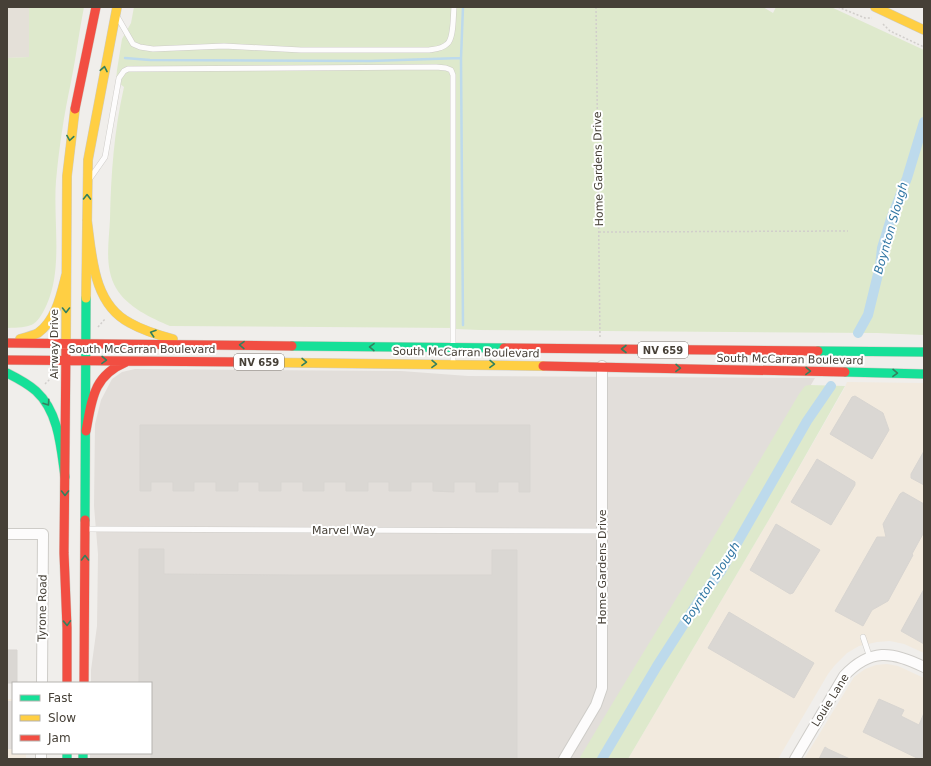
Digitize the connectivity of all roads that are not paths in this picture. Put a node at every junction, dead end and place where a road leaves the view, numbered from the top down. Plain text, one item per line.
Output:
1 (96, 7) edge
2 (454, 7) edge
3 (875, 7) edge
4 (116, 10) edge
5 (924, 30) edge
6 (87, 182) junction
7 (87, 220) junction
8 (66, 275) junction
9 (7, 342) edge
10 (66, 343) junction
11 (86, 344) junction
12 (199, 344) junction
13 (453, 348) junction
14 (770, 350) junction
15 (924, 352) edge
16 (7, 360) edge
17 (65, 360) junction
18 (85, 360) junction
19 (130, 361) junction
20 (453, 365) junction
21 (602, 366) junction
22 (7, 373) edge
23 (924, 374) edge
24 (86, 431) junction
25 (65, 477) junction
26 (85, 530) junction
27 (602, 531) junction
28 (7, 534) edge
29 (863, 637) dead end
30 (870, 658) junction
31 (924, 667) edge
32 (42, 682) edge
33 (68, 682) edge
34 (84, 682) edge
35 (564, 759) edge
36 (795, 759) edge

1 -> 8 main road, Airway Drive
2 - 4 lane
3 - 5 main road
6 -> 4 main road
7 -> 6 main road
6 - 13 lane
7 - 11 main road
12 -> 7 main road
8 - 9 main road
8 -> 10 main road, Airway Drive
9 - 10 main road, South McCarran Boulevard / NV 659
10 - 11 main road, South McCarran Boulevard / NV 659
10 - 17 main road, Airway Drive
11 - 12 main road, South McCarran Boulevard / NV 659
11 - 18 main road
13 -> 12 main road, South McCarran Boulevard / NV 659
14 -> 13 main road, South McCarran Boulevard / NV 659
13 - 20 lane
14 - 15 main road, South McCarran Boulevard / NV 659
14 - 21 main road
16 - 17 main road, South McCarran Boulevard / NV 659
17 - 18 main road, South McCarran Boulevard / NV 659
17 - 25 main road, Airway Drive
18 -> 19 main road, South McCarran Boulevard / NV 659
18 - 24 main road
19 -> 20 main road, South McCarran Boulevard / NV 659
19 - 24 main road
20 -> 21 main road, South McCarran Boulevard / NV 659
21 -> 23 main road, South McCarran Boulevard / NV 659
21 - 27 street, Home Gardens Drive
22 -> 25 main road
24 - 26 main road
25 -> 33 main road, Airway Drive
26 - 27 lane, Marvel Way
34 -> 26 main road
27 - 35 street, Home Gardens Drive
28 - 32 street, Tyrone Road
29 - 30 lane
30 - 31 street, Louie Lane
30 - 36 street, Louie Lane

